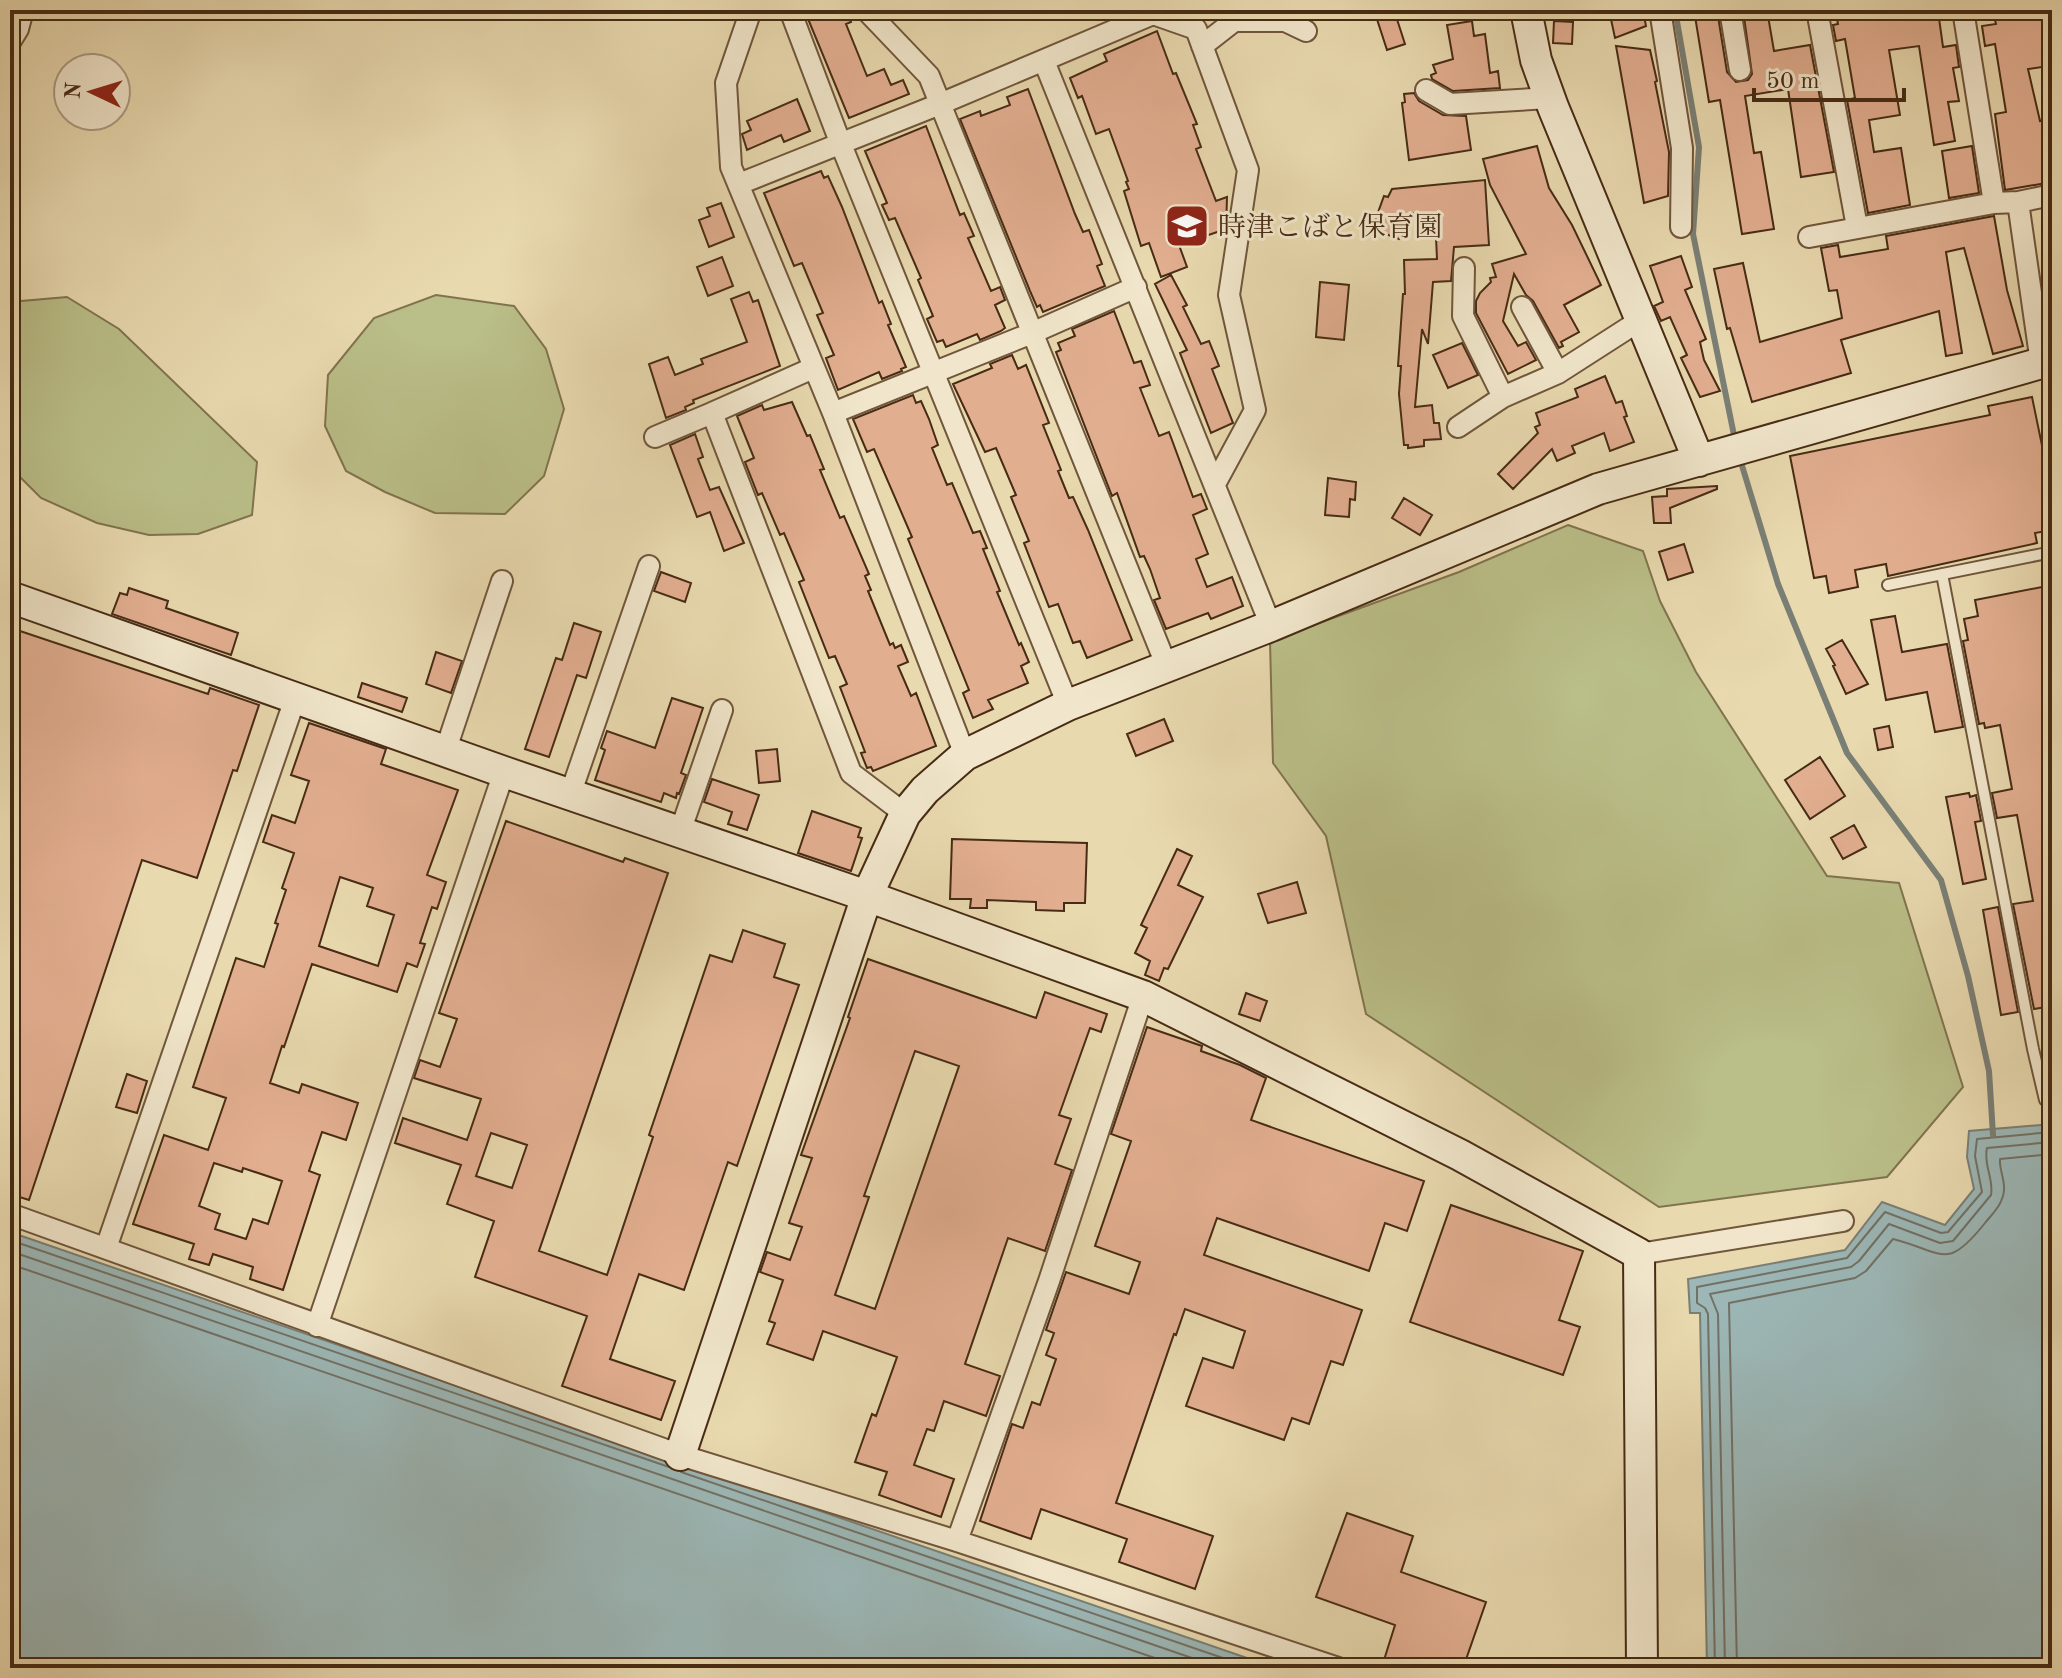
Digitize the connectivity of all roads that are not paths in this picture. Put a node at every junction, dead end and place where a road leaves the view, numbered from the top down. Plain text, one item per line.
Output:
1 (23, 10) edge
2 (751, 10) edge
3 (790, 10) edge
4 (866, 10) edge
5 (1526, 10) edge
6 (1660, 10) edge
7 (1730, 10) edge
8 (1817, 10) edge
9 (1963, 10) edge
10 (1306, 31) dead end
11 (10, 42) edge
12 (1202, 46) junction
13 (1044, 61) junction
14 (1740, 70) dead end
15 (1426, 90) dead end
16 (1550, 98) junction
17 (940, 104) junction
18 (840, 142) junction
19 (739, 184) junction
20 (2052, 195) edge
21 (2018, 202) junction
22 (1994, 203) junction
23 (1681, 227) dead end
24 (1857, 227) junction
25 (1809, 237) dead end
26 (1464, 268) dead end
27 (1136, 287) junction
28 (1522, 307) dead end
29 (1639, 321) junction
30 (1032, 333) junction
31 (2046, 362) edge
32 (813, 368) junction
33 (934, 372) junction
34 (1558, 373) junction
35 (1503, 397) junction
36 (712, 413) junction
37 (833, 413) junction
38 (1458, 427) dead end
39 (655, 437) dead end
40 (1699, 461) junction
41 (1215, 484) junction
42 (2052, 552) edge
43 (649, 566) dead end
44 (1942, 574) junction
45 (502, 581) dead end
46 (1888, 585) dead end
47 (10, 597) edge
48 (1271, 626) junction
49 (1167, 667) junction
50 (295, 699) junction
51 (1068, 705) junction
52 (722, 710) dead end
53 (445, 752) junction
54 (965, 755) junction
55 (504, 772) junction
56 (570, 795) junction
57 (905, 814) junction
58 (680, 832) junction
59 (867, 896) junction
60 (1143, 996) junction
61 (2052, 1098) edge
62 (10, 1214) edge
63 (1843, 1221) dead end
64 (106, 1248) junction
65 (1639, 1254) junction
66 (317, 1326) junction
67 (680, 1455) junction
68 (957, 1541) junction
69 (1338, 1668) edge
70 (1642, 1668) edge

1 - 11 street
2 - 19 street
3 - 18 street
4 - 17 street
5 - 16 street
6 - 23 street
7 - 14 street
8 - 24 street
9 - 22 street
10 - 12 street
12 - 13 street
12 - 41 street
13 - 17 street
13 - 27 street
15 - 16 street
16 - 29 street
17 - 18 street
17 - 30 street
18 - 19 street
18 - 33 street
19 - 32 street
20 - 21 street
21 - 22 street
21 - 31 street
22 - 24 street
24 - 25 street
26 - 35 street
27 - 30 street
27 - 41 street
28 - 34 street
29 - 34 street
29 - 40 street
30 - 33 street
30 - 49 street
31 - 40 street
32 - 36 street
32 - 37 street
33 - 37 street
33 - 51 street
34 - 35 street
35 - 38 street
36 - 39 street
36 - 57 street
37 - 54 street
40 - 48 street
41 - 48 street
42 - 44 lane
43 - 56 street
44 - 46 lane
44 - 61 lane
45 - 53 street
47 - 50 street
48 - 49 street
49 - 51 street
50 - 53 street
50 - 64 street
51 - 54 street
52 - 58 street
53 - 55 street
54 - 57 street
55 - 56 street
55 - 66 street
56 - 58 street
57 - 59 street
58 - 59 street
59 - 60 street
59 - 67 street
60 - 65 street
60 - 68 street
62 - 64 street
63 - 65 street
64 - 66 street
65 - 70 street
66 - 67 street
67 - 68 street
68 - 69 street

